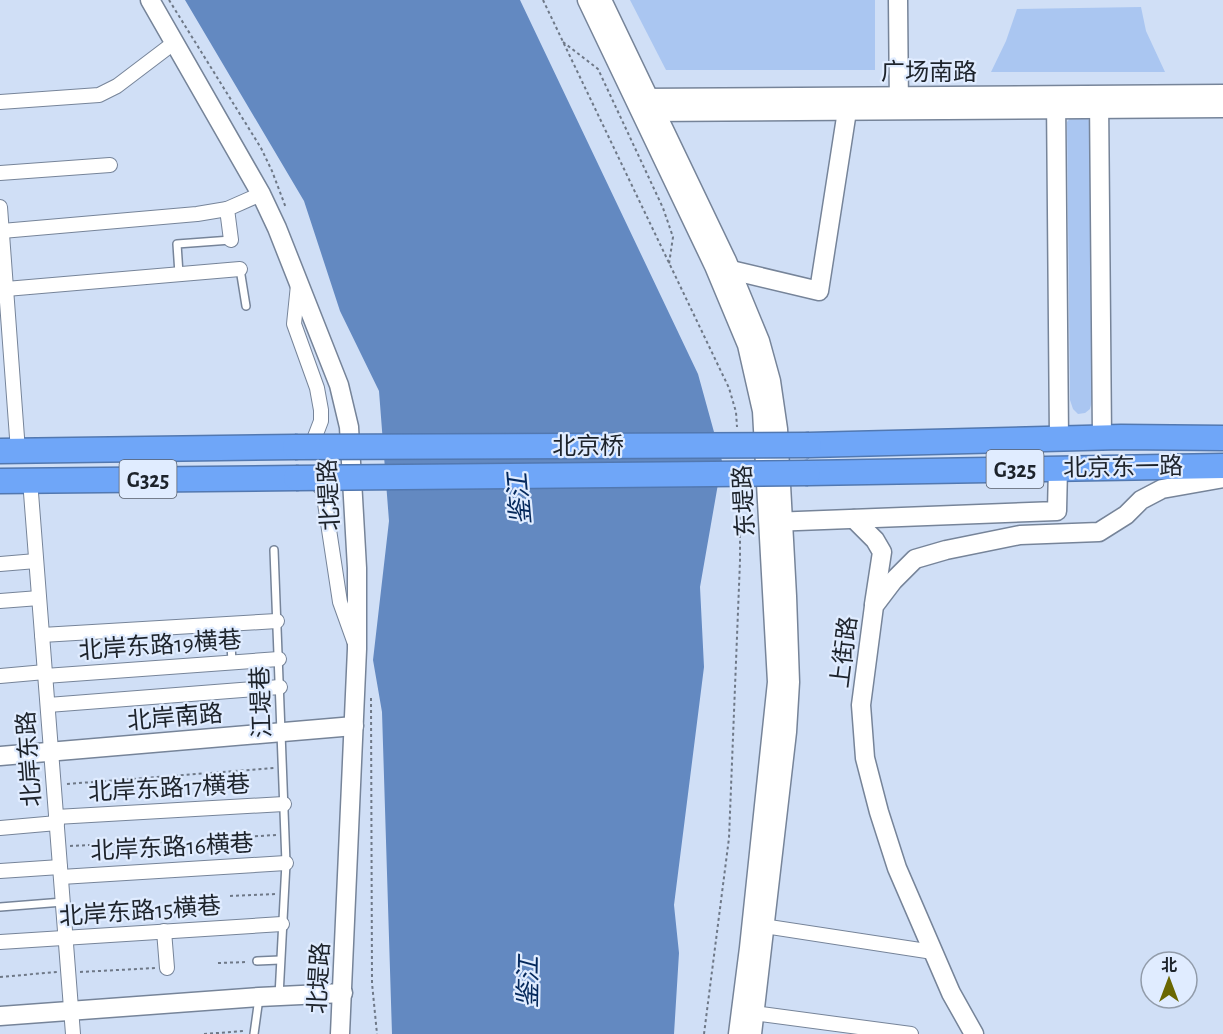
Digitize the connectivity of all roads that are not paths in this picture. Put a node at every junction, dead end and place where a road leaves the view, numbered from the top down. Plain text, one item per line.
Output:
1 (150, 0) edge
2 (587, 0) edge
3 (602, 0) edge
4 (898, 0) edge
5 (175, 42) junction
6 (1223, 94) edge
7 (0, 102) edge
8 (1099, 102) junction
9 (1056, 103) junction
10 (899, 104) junction
11 (646, 105) junction
12 (1223, 108) edge
13 (846, 111) junction
14 (111, 165) dead end
15 (0, 173) edge
16 (261, 194) junction
17 (0, 207) edge
18 (227, 209) junction
19 (2, 231) junction
20 (231, 240) joint
21 (240, 269) joint
22 (731, 270) junction
23 (179, 274) junction
24 (298, 282) junction
25 (4, 295) edge
26 (246, 306) dead end
27 (1102, 438) junction
28 (1223, 438) edge
29 (1059, 439) junction
30 (809, 445) joint
31 (303, 447) junction
32 (9, 451) edge
33 (1223, 466) edge
34 (1058, 468) junction
35 (808, 473) joint
36 (304, 478) junction
37 (1223, 478) edge
38 (30, 480) junction
39 (0, 481) edge
40 (854, 519) junction
41 (776, 522) junction
42 (274, 550) dead end
43 (36, 561) junction
44 (0, 564) edge
45 (39, 598) junction
46 (0, 601) edge
47 (874, 606) junction
48 (277, 621) junction
49 (230, 624) junction
50 (42, 635) junction
51 (357, 649) junction
52 (279, 659) junction
53 (232, 663) junction
54 (45, 674) junction
55 (0, 676) edge
56 (280, 687) junction
57 (48, 705) junction
58 (354, 726) junction
59 (282, 732) junction
60 (51, 752) junction
61 (0, 756) edge
62 (284, 804) junction
63 (57, 820) junction
64 (0, 828) edge
65 (286, 863) junction
66 (0, 871) edge
67 (61, 872) junction
68 (63, 902) junction
69 (0, 907) edge
70 (282, 924) junction
71 (759, 925) junction
72 (164, 931) junction
73 (66, 938) junction
74 (0, 942) edge
75 (933, 952) junction
76 (280, 960) junction
77 (257, 961) road end
78 (167, 968) road end
79 (343, 993) junction
80 (279, 996) junction
81 (259, 997) junction
82 (71, 1011) junction
83 (748, 1012) junction
84 (0, 1016) edge
85 (255, 1032) edge
86 (73, 1034) edge
87 (340, 1034) edge
88 (738, 1034) edge
89 (752, 1034) edge
90 (911, 1034) edge
91 (974, 1034) edge

1 - 5 main road, 北堤路
2 - 11 main road, 东堤路
3 - 11 main road, 东堤路
4 - 10 main road
5 - 7 street
5 - 16 main road, 北堤路
6 - 8 main road, 广场南路
8 - 9 main road, 广场南路
8 - 12 main road, 广场南路
8 - 27 main road
9 - 10 main road, 广场南路
9 - 29 main road
10 - 11 main road, 广场南路
10 - 13 main road, 广场南路
11 - 13 main road, 广场南路
11 - 22 main road, 东堤路
11 - 41 main road, 东堤路
13 - 22 main road
14 - 15 street
16 - 18 street
16 - 24 main road, 北堤路
17 - 19 street
18 - 19 street
18 - 20 street
19 - 25 street
20 - 23 lane
21 - 23 street
21 - 26 lane
22 - 41 main road, 东堤路
23 - 25 street
24 - 31 street
24 - 51 main road, 北堤路
25 - 32 street
27 - 28 highway, 北京东一路 / G325
27 - 29 highway, 北京东一路 / G325
29 - 30 highway, 北京东一路 / G325
30 - 31 highway, 北京桥 / G325, bridge
31 - 32 highway, G325
33 - 34 highway, 北京东一路 / G325
34 - 35 highway, 北京东一路 / G325
34 - 40 main road
35 - 36 highway, 北京桥 / G325, bridge
36 - 38 highway, G325
36 - 51 street
37 - 47 main road, 上街路
38 - 39 highway, G325
38 - 43 street, 北岸东路
40 - 41 main road
40 - 47 main road
41 - 71 main road, 东堤路
42 - 48 lane, 江堤巷
43 - 44 street
43 - 45 street, 北岸东路
45 - 46 street
45 - 50 street, 北岸东路
47 - 75 main road, 上街路
48 - 49 street
48 - 52 lane, 江堤巷
49 - 50 street
49 - 53 lane
50 - 54 street, 北岸东路
51 - 58 main road, 北堤路
52 - 53 street, 北岸东路19横巷
52 - 56 lane, 江堤巷
53 - 54 street, 北岸东路19横巷
54 - 55 street, 北岸东路19横巷
54 - 57 street, 北岸东路
56 - 57 street
56 - 59 lane, 江堤巷
57 - 60 street, 北岸东路
58 - 59 main road, 北岸南路
58 - 79 main road, 北堤路
59 - 60 main road, 北岸南路
59 - 62 lane, 江堤巷
60 - 61 main road, 北岸南路
60 - 63 street, 北岸东路
62 - 63 street, 北岸东路17横巷
62 - 65 lane, 江堤巷
63 - 64 street, 北岸东路17横巷
63 - 67 street, 北岸东路
65 - 67 street, 北岸东路16横巷
65 - 70 lane, 江堤巷
66 - 67 street, 北岸东路16横巷
67 - 68 street, 北岸东路
68 - 69 lane
68 - 73 street, 北岸东路
70 - 72 street, 北岸东路15横巷
70 - 76 lane, 江堤巷
71 - 75 street
71 - 83 main road, 东堤路
72 - 73 street, 北岸东路15横巷
72 - 78 street
73 - 74 street, 北岸东路15横巷
73 - 82 street, 北岸东路
75 - 91 main road, 上街路
76 - 77 lane
76 - 80 lane, 江堤巷
79 - 80 main road
79 - 87 main road, 北堤路
80 - 81 main road
81 - 82 main road
81 - 85 lane
82 - 84 main road
82 - 86 street, 北岸东路
83 - 88 main road, 东堤路
83 - 89 main road, 东堤路
83 - 90 street

